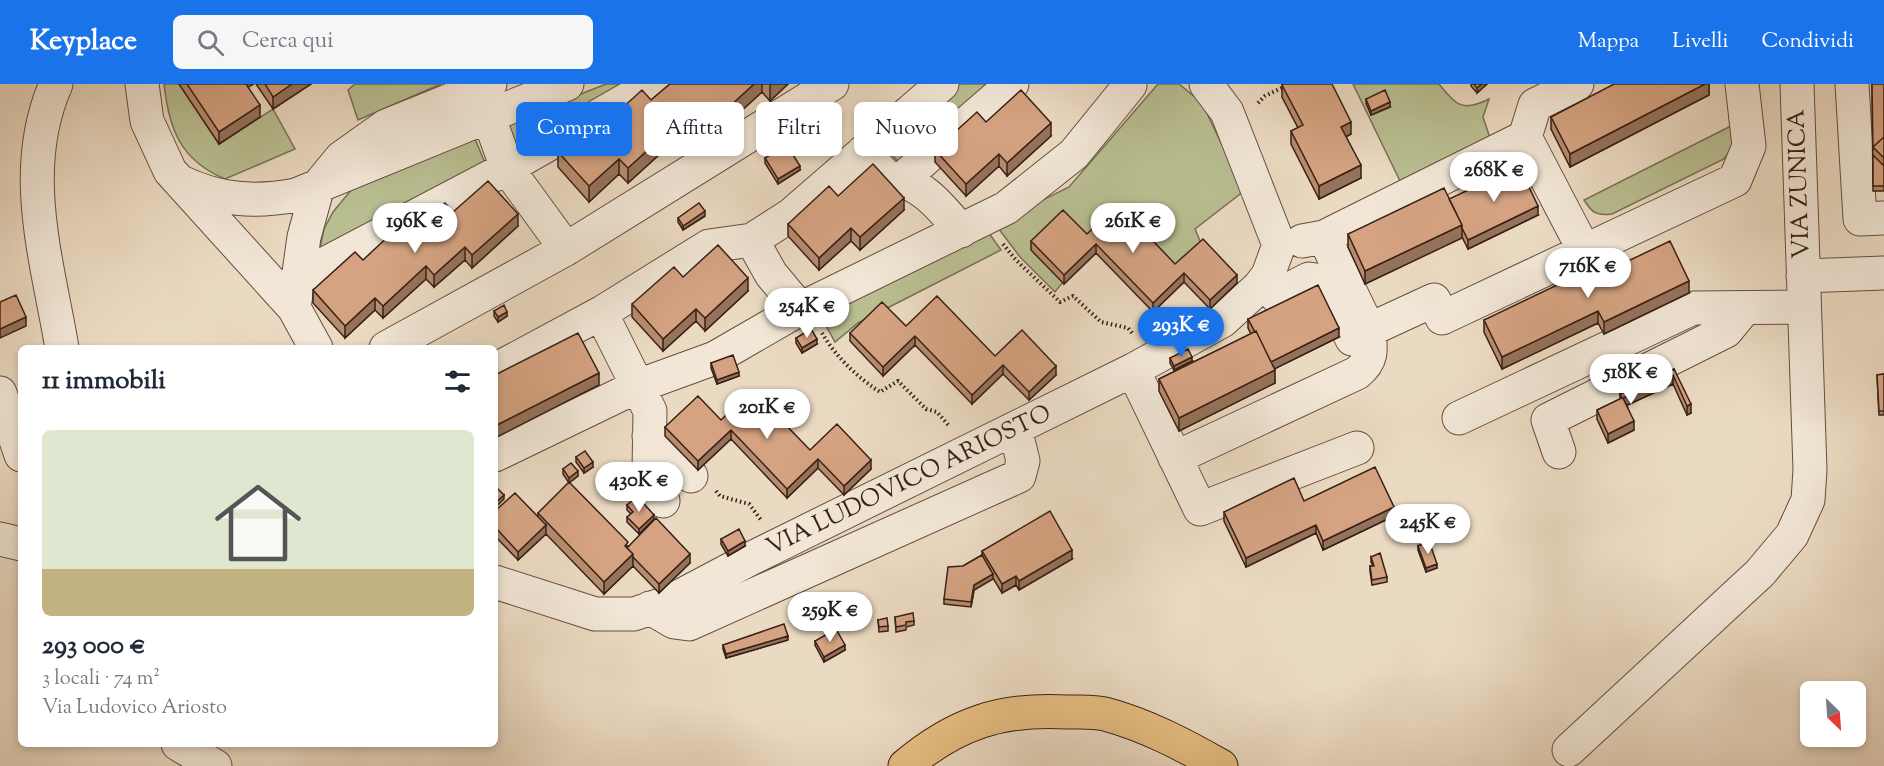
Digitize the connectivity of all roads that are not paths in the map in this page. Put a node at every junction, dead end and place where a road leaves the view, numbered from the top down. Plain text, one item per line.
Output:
1 (56, 84) edge
2 (142, 84) edge
3 (567, 84) edge
4 (654, 84) edge
5 (832, 84) edge
6 (942, 84) edge
7 (1012, 84) edge
8 (1129, 84) edge
9 (1206, 84) edge
10 (1577, 84) edge
11 (1742, 84) edge
12 (1797, 84) edge
13 (1852, 84) edge
14 (489, 100) edge
15 (921, 102) edge
16 (1236, 102) edge
17 (1525, 137) junction
18 (858, 156) edge
19 (867, 156) edge
20 (507, 168) junction
21 (902, 180) junction
22 (181, 182) junction
23 (318, 186) junction
24 (1884, 218) edge
25 (973, 225) junction
26 (1324, 237) junction
27 (752, 240) junction
28 (1279, 245) junction
29 (566, 249) junction
30 (1585, 252) junction
31 (1884, 273) edge
32 (1804, 292) junction
33 (295, 293) junction
34 (1276, 296) dead end
35 (804, 307) junction
36 (1745, 308) junction
37 (601, 313) junction
38 (1369, 330) junction
39 (61, 345) edge
40 (315, 345) edge
41 (391, 345) edge
42 (498, 368) edge
43 (1133, 370) junction
44 (638, 387) junction
45 (0, 393) edge
46 (1459, 418) dead end
47 (1015, 428) junction
48 (649, 436) junction
49 (18, 446) edge
50 (1357, 448) dead end
51 (1560, 452) dead end
52 (498, 454) edge
53 (1175, 458) junction
54 (691, 476) dead end
55 (663, 501) dead end
56 (0, 539) edge
57 (18, 543) edge
58 (498, 583) edge
59 (650, 608) junction
60 (183, 747) edge
61 (1569, 750) dead end
62 (215, 766) edge
63 (905, 766) edge
64 (1221, 766) edge

1 - 39 street
2 - 22 street
3 - 14 street
4 - 20 street
5 - 29 street
6 - 15 street
7 - 21 street
8 - 25 street
9 - 16 street
10 - 17 street
11 - 30 street
12 - 32 street, VIA ZUNICA
13 - 24 street
14 - 20 street
14 - 23 street
16 - 28 street
17 - 26 street
17 - 30 street
18 - 27 street
19 - 21 street
20 - 29 street
20 - 33 street
21 - 25 street
22 - 23 street
22 - 33 street
23 - 33 street
25 - 35 street
26 - 28 street
26 - 38 street
27 - 35 street
27 - 37 street
28 - 43 street, VIA LUDOVICO ARIOSTO
29 - 41 street
30 - 38 street
31 - 32 street, VIA ZUNICA
32 - 36 street
32 - 61 street
33 - 40 street
34 - 38 street
35 - 44 street
36 - 46 street
36 - 51 street
37 - 42 street
37 - 44 street
38 - 53 street
43 - 47 street, VIA LUDOVICO ARIOSTO
43 - 53 street
44 - 48 street
44 - 52 street
45 - 49 street
47 - 59 street, VIA LUDOVICO ARIOSTO
47 - 59 street
48 - 54 street
48 - 55 street
50 - 53 street
56 - 57 street
58 - 59 street, VIA LUDOVICO ARIOSTO
60 - 62 street
63 - 64 main road

